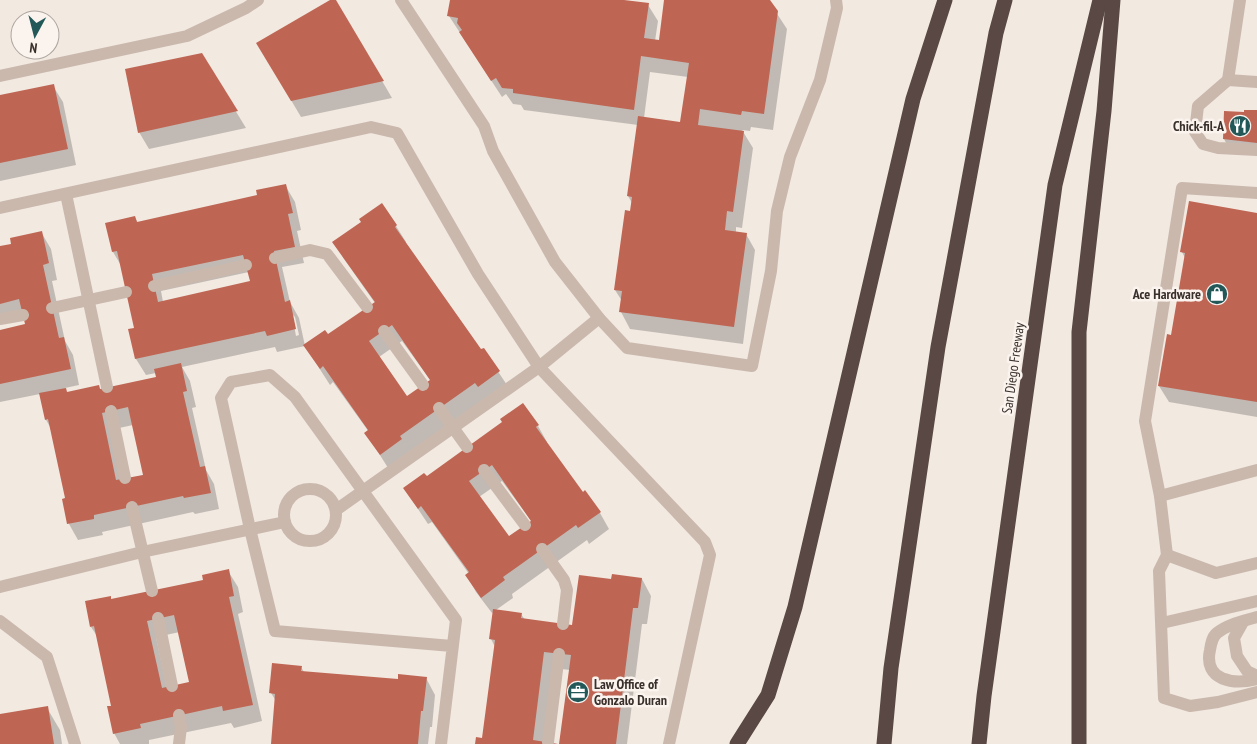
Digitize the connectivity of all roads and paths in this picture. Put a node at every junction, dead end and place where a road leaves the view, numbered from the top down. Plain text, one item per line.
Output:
1 (258, 0) edge
2 (401, 0) edge
3 (836, 0) edge
4 (945, 0) edge
5 (1005, 0) edge
6 (1100, 0) edge
7 (1114, 0) edge
8 (1240, 0) edge
9 (0, 76) edge
10 (1228, 80) junction
11 (1257, 82) edge
12 (1257, 150) edge
13 (1257, 193) edge
14 (66, 194) junction
15 (0, 208) edge
16 (275, 258) dead end
17 (246, 265) dead end
18 (154, 286) dead end
19 (126, 292) dead end
20 (88, 300) junction
21 (367, 307) dead end
22 (52, 308) dead end
23 (23, 314) dead end
24 (599, 318) junction
25 (0, 319) edge
26 (384, 331) dead end
27 (539, 367) junction
28 (423, 385) dead end
29 (106, 388) dead end
30 (439, 408) dead end
31 (111, 411) dead end
32 (453, 428) junction
33 (467, 447) dead end
34 (484, 470) dead end
35 (1257, 470) edge
36 (125, 478) dead end
37 (364, 490) junction
38 (1160, 496) junction
39 (132, 507) dead end
40 (336, 510) junction
41 (285, 522) junction
42 (525, 525) dead end
43 (250, 529) junction
44 (542, 549) dead end
45 (142, 552) junction
46 (1167, 555) junction
47 (1257, 563) edge
48 (0, 587) edge
49 (152, 591) dead end
50 (1257, 601) edge
51 (1257, 617) edge
52 (158, 618) dead end
53 (0, 621) edge
54 (1243, 622) junction
55 (1162, 623) junction
56 (563, 624) dead end
57 (452, 646) junction
58 (559, 654) dead end
59 (1257, 678) edge
60 (172, 686) dead end
61 (1257, 692) edge
62 (179, 716) dead end
63 (548, 742) dead end
64 (75, 744) edge
65 (179, 744) edge
66 (441, 744) edge
67 (669, 744) edge
68 (737, 744) edge
69 (884, 744) edge
70 (979, 744) edge
71 (1079, 744) edge

1 - 9 lane
2 - 24 lane
3 - 24 lane
4 - 68 highway
5 - 69 highway
6 - 70 highway, San Diego Freeway
7 - 71 highway
8 - 10 lane
10 - 11 lane
10 - 12 lane
13 - 38 lane
14 - 15 lane
14 - 20 lane
14 - 27 lane
16 - 21 lane
17 - 18 lane
19 - 20 lane
20 - 22 lane
20 - 29 lane
23 - 25 lane
24 - 27 lane
26 - 28 lane
27 - 32 lane
27 - 67 lane
30 - 32 lane
31 - 36 lane
32 - 33 lane
32 - 37 lane
34 - 42 lane
35 - 38 lane
37 - 40 lane
37 - 43 lane
37 - 57 lane
38 - 46 lane
39 - 45 lane
40 - 41 lane
40 - 41 lane
41 - 43 lane
43 - 45 lane
43 - 57 lane
44 - 56 lane
45 - 48 lane
45 - 49 lane
46 - 47 lane
46 - 55 lane
50 - 55 lane
51 - 54 lane
52 - 60 lane
53 - 64 lane
54 - 59 lane
54 - 59 lane
55 - 61 lane
57 - 66 lane
58 - 63 lane
62 - 65 lane

